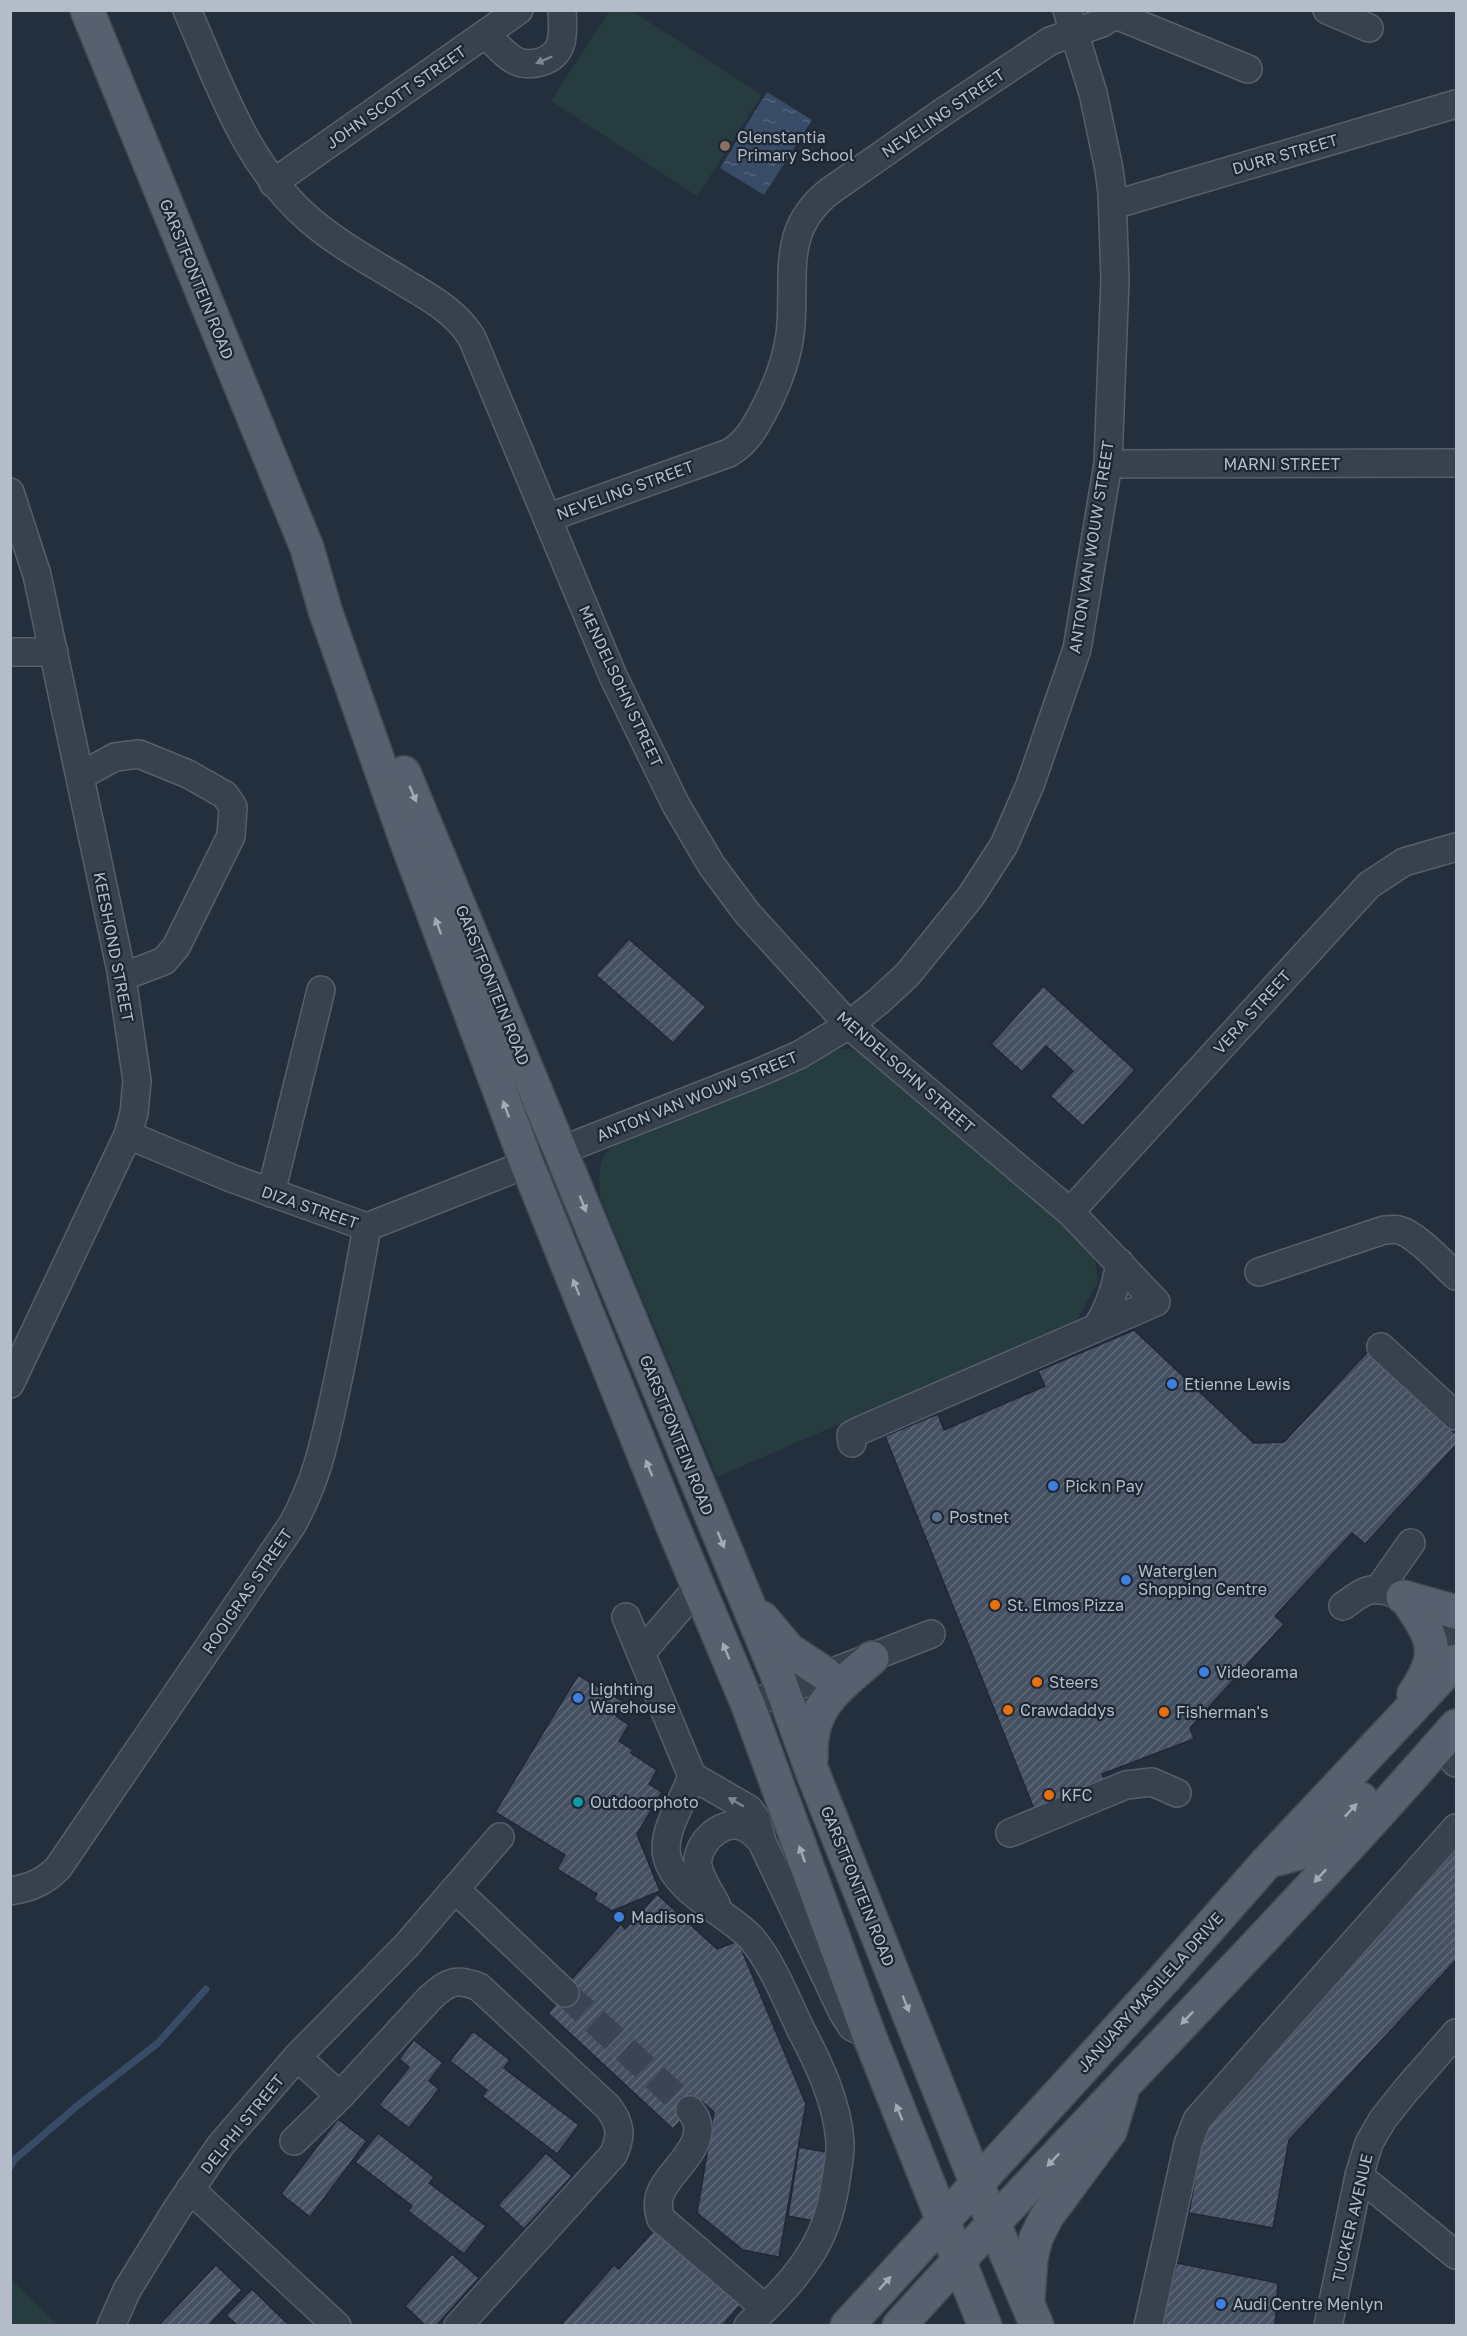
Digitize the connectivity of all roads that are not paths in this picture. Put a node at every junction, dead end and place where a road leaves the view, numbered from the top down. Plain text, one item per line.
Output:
1 (87, 10) edge
2 (187, 10) edge
3 (519, 10) edge
4 (562, 10) edge
5 (1327, 10) edge
6 (1119, 13) edge
7 (1071, 21) edge
8 (1369, 28) dead end
9 (485, 34) junction
10 (1248, 69) dead end
11 (1456, 104) edge
12 (273, 183) junction
13 (1113, 205) junction
14 (1456, 462) edge
15 (1108, 465) junction
16 (10, 492) edge
17 (547, 518) junction
18 (307, 548) junction
19 (10, 652) edge
20 (54, 652) junction
21 (80, 776) junction
22 (1456, 847) edge
23 (122, 977) junction
24 (321, 990) dead end
25 (849, 1025) junction
26 (128, 1135) junction
27 (561, 1150) junction
28 (526, 1164) junction
29 (271, 1193) junction
30 (1070, 1212) junction
31 (367, 1227) junction
32 (1120, 1263) junction
33 (1259, 1272) dead end
34 (1456, 1276) edge
35 (1097, 1327) junction
36 (1381, 1347) dead end
37 (10, 1384) edge
38 (1456, 1416) edge
39 (852, 1443) dead end
40 (1411, 1543) dead end
41 (699, 1586) junction
42 (1396, 1596) junction
43 (745, 1599) junction
44 (1343, 1606) dead end
45 (1456, 1612) edge
46 (626, 1617) dead end
47 (932, 1634) dead end
48 (1456, 1644) edge
49 (641, 1653) junction
50 (872, 1658) junction
51 (1456, 1661) edge
52 (828, 1675) junction
53 (784, 1692) junction
54 (748, 1705) junction
55 (1451, 1744) edge
56 (1377, 1747) junction
57 (812, 1771) junction
58 (692, 1776) junction
59 (1178, 1793) dead end
60 (1456, 1828) edge
61 (1010, 1833) dead end
62 (500, 1837) dead end
63 (762, 1842) junction
64 (1268, 1861) junction
65 (455, 1889) junction
66 (10, 1891) edge
67 (723, 1915) junction
68 (565, 1993) tunnel mouth
69 (1456, 2033) edge
70 (868, 2036) junction
71 (297, 2057) junction
72 (1124, 2085) junction
73 (340, 2096) junction
74 (690, 2110) tunnel mouth
75 (294, 2141) dead end
76 (1359, 2176) junction
77 (976, 2182) junction
78 (190, 2189) junction
79 (942, 2220) junction
80 (994, 2222) junction
81 (1456, 2255) edge
82 (958, 2261) junction
83 (1032, 2313) edge
84 (756, 2317) edge
85 (111, 2325) edge
86 (337, 2325) edge
87 (458, 2325) edge
88 (847, 2325) edge
89 (899, 2325) edge
90 (986, 2325) edge
91 (1148, 2325) edge
92 (1328, 2325) edge

1 - 18 main road, GARSTFONTEIN ROAD
2 - 12 street, MENDELSOHN STREET
3 - 9 street, JOHN SCOTT STREET
4 -> 9 street
5 - 8 street
6 - 7 street, NEVELING STREET
6 - 10 street
7 - 13 street, ANTON VAN WOUW STREET
7 - 17 street, NEVELING STREET
9 - 12 street, JOHN SCOTT STREET
11 - 13 street, DURR STREET
12 - 17 street, MENDELSOHN STREET
13 - 15 street, ANTON VAN WOUW STREET
14 - 15 street, MARNI STREET
15 - 25 street, ANTON VAN WOUW STREET
16 - 20 street, KEESHOND STREET
17 - 25 street, MENDELSOHN STREET
18 -> 27 main road, GARSTFONTEIN ROAD
28 -> 18 main road, GARSTFONTEIN ROAD
19 - 20 street
20 - 21 street, KEESHOND STREET
21 - 23 street, KEESHOND STREET
21 - 23 street
22 - 30 street, VERA STREET
23 - 26 street, KEESHOND STREET
24 - 29 street
25 - 27 street, ANTON VAN WOUW STREET
25 - 30 street, MENDELSOHN STREET
26 - 29 street, DIZA STREET
26 - 37 street, KEESHOND STREET
27 - 28 street, ANTON VAN WOUW STREET
27 -> 43 main road, GARSTFONTEIN ROAD
28 - 31 street, DIZA STREET
41 -> 28 main road, GARSTFONTEIN ROAD
29 - 31 street, DIZA STREET
30 - 32 street, MENDELSOHN STREET
31 - 66 street, ROOIGRAS STREET
32 - 35 street
32 - 35 street, MENDELSOHN STREET
33 - 34 street
35 - 39 street
36 - 38 street
40 - 42 street
41 - 49 street
54 -> 41 main road, GARSTFONTEIN ROAD
42 - 44 street
42 - 45 main road
42 - 48 street
42 - 56 main road
43 - 52 main road
43 - 53 main road, GARSTFONTEIN ROAD
46 - 49 street
47 - 50 street
49 - 58 street
50 - 52 street
50 - 57 main road
51 - 56 main road, JANUARY MASILELA DRIVE
52 - 53 street
53 - 54 street
53 - 57 main road, GARSTFONTEIN ROAD
70 -> 54 main road, GARSTFONTEIN ROAD
64 -> 55 main road
55 -> 72 main road
56 - 64 main road, JANUARY MASILELA DRIVE
57 -> 77 main road, GARSTFONTEIN ROAD
63 -> 58 street
58 - 67 street
59 - 61 street
60 - 91 street
62 - 65 street, DELPHI STREET
63 - 67 street
63 - 70 street
64 - 77 main road, JANUARY MASILELA DRIVE
65 - 68 street
65 - 71 street, DELPHI STREET
67 - 84 street
69 - 76 street, TUCKER AVENUE
79 -> 70 main road, GARSTFONTEIN ROAD
71 - 73 street
71 - 78 street, DELPHI STREET
72 -> 80 main road
72 - 83 main road
73 - 75 street
73 - 87 street
74 - 84 street
76 - 81 street
76 - 92 street, TUCKER AVENUE
77 - 79 main road, JANUARY MASILELA DRIVE
77 - 80 main road, GARSTFONTEIN ROAD
78 - 85 street, DELPHI STREET
78 - 86 street
79 - 82 main road, GARSTFONTEIN ROAD
88 -> 79 main road, JANUARY MASILELA DRIVE
80 - 82 main road
80 - 83 main road, GARSTFONTEIN ROAD
82 - 89 main road
82 - 90 main road, GARSTFONTEIN ROAD

